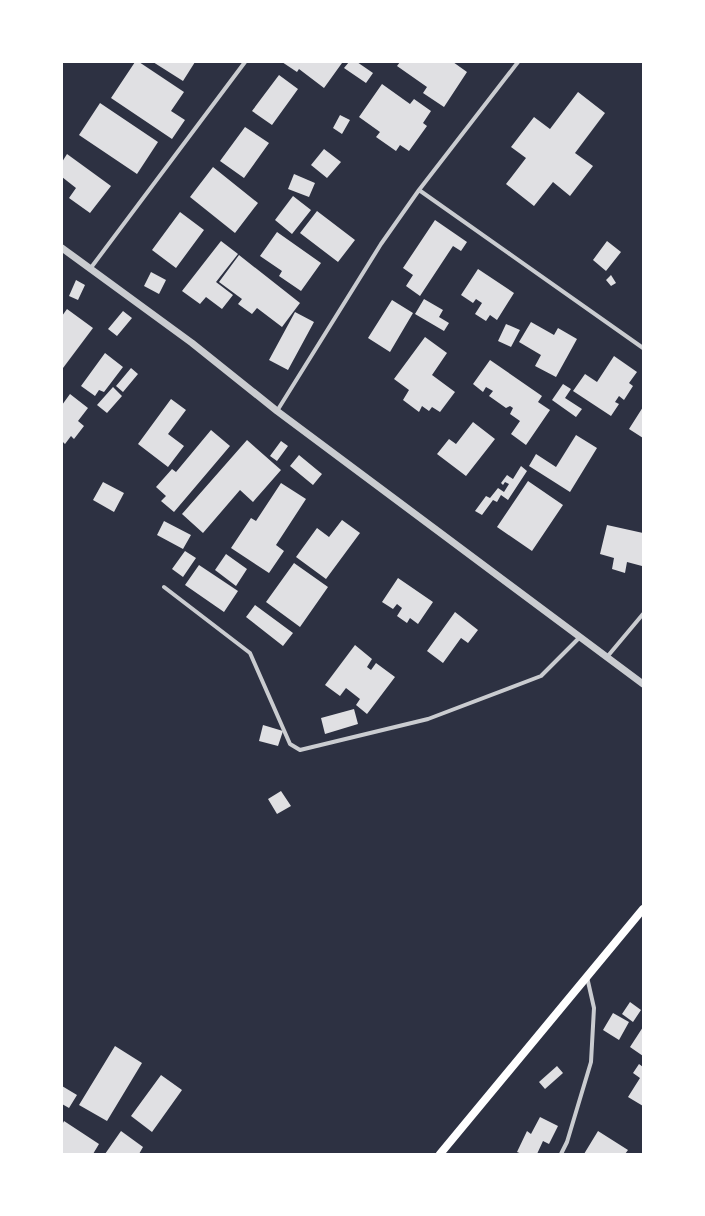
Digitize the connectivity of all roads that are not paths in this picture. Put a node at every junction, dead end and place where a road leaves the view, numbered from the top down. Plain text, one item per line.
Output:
1 (244, 62) edge
2 (518, 62) edge
3 (419, 190) junction
4 (62, 248) edge
5 (90, 269) junction
6 (643, 348) edge
7 (276, 411) junction
8 (164, 586) dead end
9 (643, 614) edge
10 (579, 638) junction
11 (606, 658) junction
12 (643, 684) edge
13 (643, 909) edge
14 (587, 976) junction
15 (440, 1154) edge
16 (561, 1154) edge

1 - 5 street
2 - 3 street
3 - 6 street
3 - 7 street
4 - 5 street
5 - 7 street
7 - 10 street
8 - 10 street
9 - 11 street
10 - 11 street
11 - 12 street
13 - 14 main road
14 - 15 main road
14 - 16 street

